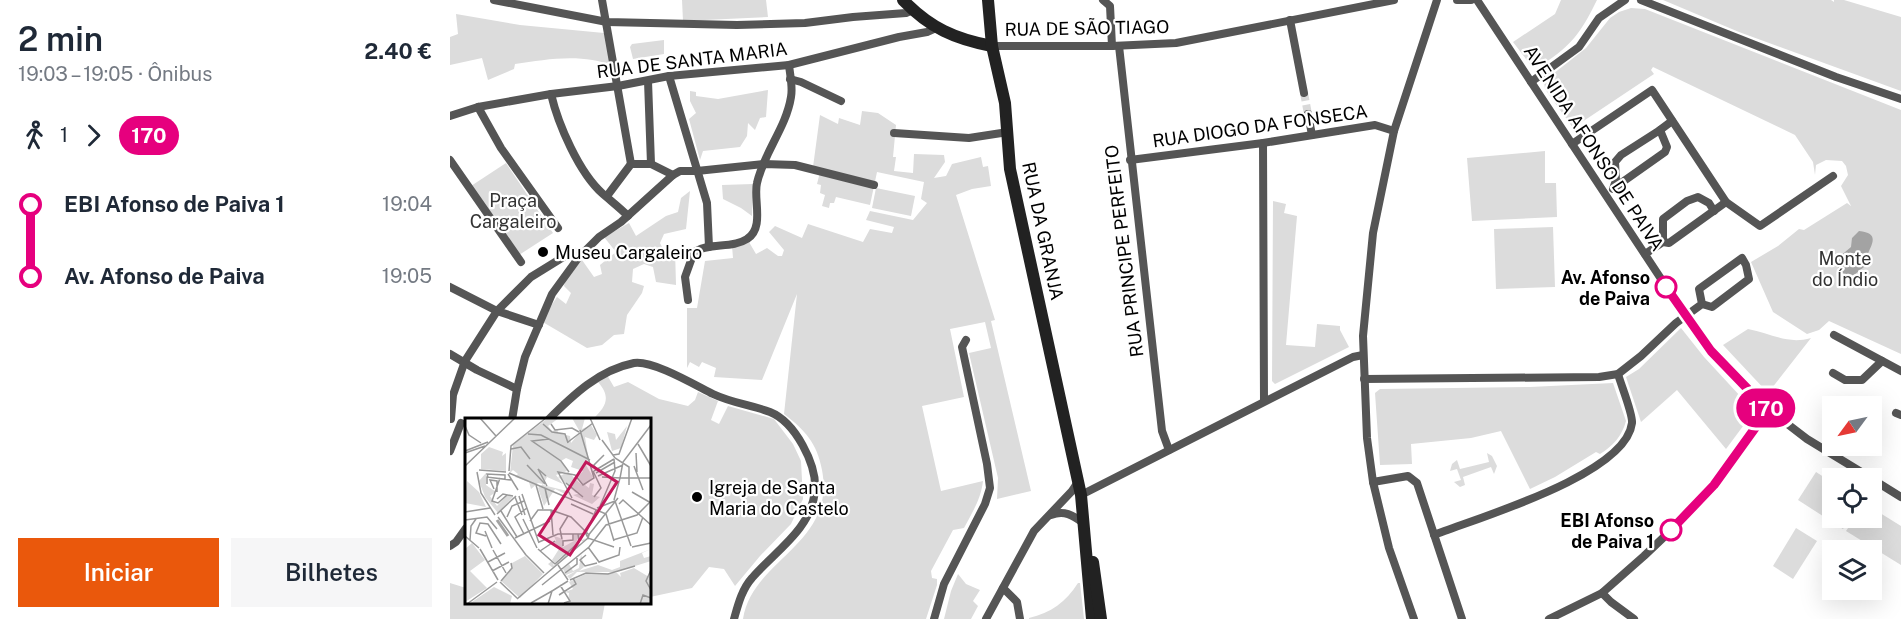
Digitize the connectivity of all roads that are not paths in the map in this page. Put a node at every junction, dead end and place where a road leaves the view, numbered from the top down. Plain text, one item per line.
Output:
1 (494, 0) edge
2 (603, 0) edge
3 (903, 0) edge
4 (988, 0) edge
5 (1103, 0) edge
6 (1394, 0) edge
7 (1437, 0) edge
8 (1456, 0) edge
9 (1471, 0) edge
10 (1477, 0) edge
11 (1625, 0) edge
12 (1641, 0) edge
13 (913, 10) junction
14 (1290, 20) junction
15 (607, 22) junction
16 (936, 28) junction
17 (992, 46) junction
18 (1115, 46) junction
19 (789, 65) junction
20 (669, 76) junction
21 (790, 79) junction
22 (648, 81) junction
23 (1531, 82) junction
24 (618, 86) junction
25 (1304, 93) tunnel mouth
26 (551, 94) junction
27 (1901, 99) edge
28 (841, 101) dead end
29 (478, 107) junction
30 (1308, 114) tunnel mouth
31 (450, 116) edge
32 (1672, 121) junction
33 (1660, 130) junction
34 (1394, 131) junction
35 (1008, 132) junction
36 (894, 133) dead end
37 (1312, 135) junction
38 (1263, 143) junction
39 (1572, 144) junction
40 (450, 160) edge
41 (1130, 160) junction
42 (631, 164) junction
43 (651, 164) junction
44 (764, 164) junction
45 (697, 171) junction
46 (673, 175) junction
47 (1833, 176) dead end
48 (874, 185) dead end
49 (1614, 188) junction
50 (1605, 194) junction
51 (607, 196) junction
52 (1726, 202) junction
53 (1714, 211) junction
54 (628, 216) junction
55 (558, 228) dead end
56 (1663, 242) junction
57 (709, 247) junction
58 (576, 254) junction
59 (1645, 254) junction
60 (521, 262) dead end
61 (450, 286) edge
62 (688, 300) dead end
63 (1702, 304) junction
64 (497, 311) junction
65 (1685, 316) junction
66 (539, 325) junction
67 (1834, 335) dead end
68 (966, 340) dead end
69 (450, 354) edge
70 (1363, 355) junction
71 (465, 361) junction
72 (1882, 361) junction
73 (1901, 371) edge
74 (1833, 373) dead end
75 (1618, 374) junction
76 (1364, 379) junction
77 (517, 389) junction
78 (1264, 401) junction
79 (1768, 410) junction
80 (512, 418) edge
81 (550, 418) edge
82 (450, 419) edge
83 (464, 423) edge
84 (1169, 450) junction
85 (450, 451) edge
86 (1853, 468) edge
87 (1078, 482) junction
88 (1373, 482) junction
89 (1882, 485) edge
90 (1901, 496) edge
91 (1081, 497) junction
92 (1066, 513) junction
93 (1048, 516) junction
94 (1083, 523) junction
95 (465, 529) edge
96 (1434, 536) junction
97 (450, 546) edge
98 (1003, 588) junction
99 (1602, 593) junction
100 (734, 619) edge
101 (934, 619) edge
102 (986, 619) edge
103 (1020, 619) edge
104 (1092, 619) edge
105 (1101, 619) edge
106 (1414, 619) edge
107 (1462, 619) edge
108 (1549, 619) edge
109 (1634, 619) edge

1 - 15 street
2 - 15 street
3 - 13 main road
4 - 17 main road, RUA DA GRANJA
5 - 18 street, RUA PRINCIPE PERFEITO
6 - 14 street, RUA DE SÃO TIAGO
7 - 34 street
8 - 9 street
10 - 23 street, AVENIDA AFONSO DE PAIVA
11 - 23 street
12 - 27 street
13 - 15 street
13 - 16 main road
14 - 18 street, RUA DE SÃO TIAGO
14 - 25 street
15 - 24 street
16 - 17 main road
16 - 19 street, RUA DE SANTA MARIA
17 - 18 street, RUA DE SÃO TIAGO
17 - 35 main road, RUA DA GRANJA
18 - 41 street, RUA PRINCIPE PERFEITO
19 - 20 street, RUA DE SANTA MARIA
19 - 21 street
20 - 22 street, RUA DE SANTA MARIA
20 - 45 street
21 - 28 street
21 - 44 street
22 - 24 street, RUA DE SANTA MARIA
22 - 43 street
23 - 39 street, AVENIDA AFONSO DE PAIVA
24 - 26 street, RUA DE SANTA MARIA
24 - 42 street
26 - 29 street, RUA DE SANTA MARIA
26 - 51 street
29 - 31 street, RUA DE SANTA MARIA
29 - 55 street
30 - 37 street
32 - 33 street
32 - 39 street
32 - 52 street
33 - 49 street
33 - 49 street
34 - 37 street, RUA DIOGO DA FONSECA
34 - 70 street
35 - 36 street
35 - 87 main road, RUA DA GRANJA
37 - 38 street, RUA DIOGO DA FONSECA
38 - 41 street, RUA DIOGO DA FONSECA
38 - 78 street
39 - 50 street, AVENIDA AFONSO DE PAIVA
40 - 60 street
41 - 84 street, RUA PRINCIPE PERFEITO
42 - 43 street
42 - 51 street
43 - 46 street
44 - 45 street
44 - 48 street
44 - 57 street
45 - 46 street
45 - 57 street
46 - 54 street
47 - 52 street
49 - 50 street
50 - 59 street, AVENIDA AFONSO DE PAIVA
51 - 54 street
52 - 53 street
53 - 56 street
53 - 56 street
54 - 58 street
56 - 59 street
57 - 62 street
58 - 64 street
58 - 66 street
59 - 65 street, AVENIDA AFONSO DE PAIVA
61 - 64 street
63 - 63 street
63 - 65 street
64 - 66 street
64 - 71 street
65 - 75 street
65 - 79 street, AVENIDA AFONSO DE PAIVA
66 - 77 street
67 - 72 street
68 - 101 street
69 - 71 street
70 - 76 street
70 - 78 street
71 - 77 street
71 - 82 street
72 - 73 street
72 - 74 street
75 - 76 street
75 - 96 street
76 - 88 street
77 - 80 street
78 - 84 street
79 - 86 street, AVENIDA AFONSO DE PAIVA
79 - 99 street
81 - 100 street
82 - 83 street
83 - 85 street
84 - 91 street
87 - 91 main road, RUA DA GRANJA
87 - 93 street
88 - 96 street
88 - 106 street
89 - 90 street, AVENIDA AFONSO DE PAIVA
91 - 92 street
91 - 94 main road, RUA DA GRANJA
92 - 93 street
92 - 94 street
93 - 98 street
94 - 104 main road, RUA DA GRANJA
94 - 105 main road, RUA DA GRANJA
95 - 97 street
96 - 107 street
98 - 102 street
98 - 103 street
99 - 108 street
99 - 109 street

